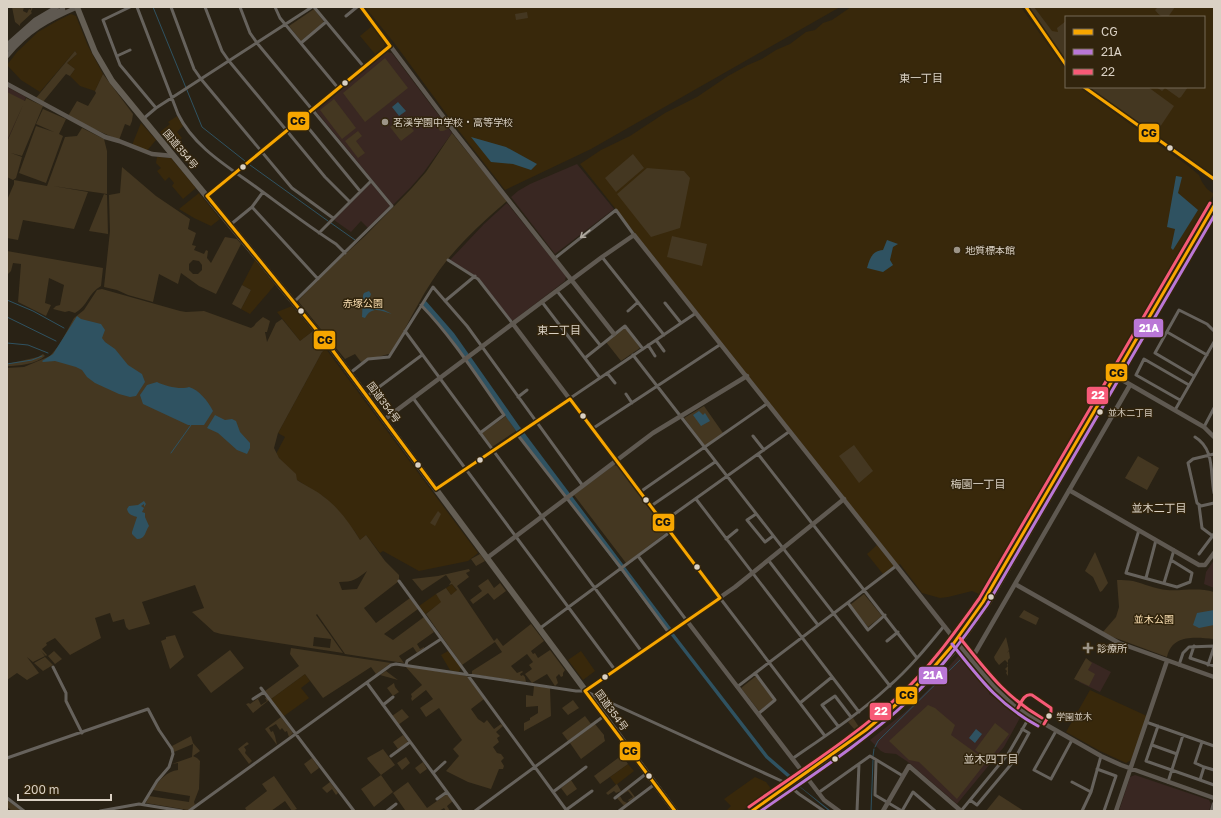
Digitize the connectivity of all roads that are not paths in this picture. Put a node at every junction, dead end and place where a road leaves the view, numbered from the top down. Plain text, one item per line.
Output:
1 (57, 7) edge
2 (78, 7) edge
3 (130, 7) edge
4 (137, 7) edge
5 (171, 7) edge
6 (205, 7) edge
7 (240, 7) edge
8 (275, 7) edge
9 (313, 7) edge
10 (357, 7) edge
11 (361, 7) edge
12 (1026, 7) edge
13 (63, 9) dead end
14 (346, 16) dead end
15 (326, 22) junction
16 (285, 25) junction
17 (15, 42) junction
18 (257, 43) junction
19 (301, 43) junction
20 (7, 46) edge
21 (390, 46) junction
22 (7, 49) edge
23 (130, 50) dead end
24 (7, 53) edge
25 (7, 56) edge
26 (117, 56) junction
27 (229, 61) junction
28 (1065, 64) edge
29 (364, 67) junction
30 (201, 79) junction
31 (7, 84) edge
32 (338, 88) junction
33 (1085, 88) edge
34 (172, 98) junction
35 (156, 108) junction
36 (312, 110) junction
37 (143, 119) junction
38 (301, 119) junction
39 (287, 130) junction
40 (261, 151) junction
41 (173, 156) junction
42 (236, 172) junction
43 (1214, 180) edge
44 (371, 181) junction
45 (360, 191) junction
46 (263, 192) junction
47 (207, 196) junction
48 (350, 202) junction
49 (1214, 206) edge
50 (252, 207) junction
51 (1214, 215) edge
52 (333, 218) junction
53 (230, 225) junction
54 (319, 233) junction
55 (634, 235) junction
56 (345, 253) junction
57 (602, 257) junction
58 (555, 258) junction
59 (448, 260) dead end
60 (475, 276) junction
61 (318, 279) junction
62 (572, 280) junction
63 (557, 291) junction
64 (445, 301) junction
65 (294, 302) junction
66 (542, 302) junction
67 (638, 302) junction
68 (665, 303) dead end
69 (421, 305) junction
70 (628, 311) dead end
71 (696, 313) junction
72 (681, 323) junction
73 (513, 324) junction
74 (405, 331) junction
75 (1214, 331) edge
76 (1167, 332) junction
77 (614, 334) junction
78 (664, 335) junction
79 (656, 340) junction
80 (1214, 342) edge
81 (721, 344) junction
82 (600, 345) junction
83 (648, 345) junction
84 (482, 347) junction
85 (643, 349) junction
86 (664, 351) dead end
87 (422, 355) junction
88 (1207, 355) junction
89 (633, 356) junction
90 (655, 356) dead end
91 (467, 358) junction
92 (584, 358) junction
93 (350, 373) junction
94 (607, 373) junction
95 (747, 376) junction
96 (1194, 376) junction
97 (1116, 377) junction
98 (440, 378) junction
99 (600, 378) junction
100 (615, 383) dead end
101 (1130, 385) junction
102 (1189, 385) junction
103 (657, 386) junction
104 (527, 390) dead end
105 (626, 394) dead end
106 (367, 396) junction
107 (518, 397) junction
108 (413, 398) junction
109 (570, 399) junction
110 (1180, 400) junction
111 (632, 403) junction
112 (768, 403) junction
113 (1214, 408) edge
114 (1174, 410) junction
115 (680, 417) junction
116 (384, 419) junction
117 (535, 422) junction
118 (1204, 427) junction
119 (592, 429) junction
120 (790, 431) junction
121 (480, 433) junction
122 (517, 434) junction
123 (753, 436) dead end
124 (1195, 437) dead end
125 (1214, 437) edge
126 (704, 448) junction
127 (764, 450) junction
128 (493, 451) junction
129 (758, 454) junction
130 (1214, 454) edge
131 (1210, 456) junction
132 (617, 461) junction
133 (715, 462) junction
134 (466, 469) junction
135 (727, 477) junction
136 (583, 486) junction
137 (436, 489) junction
138 (1070, 490) junction
139 (640, 492) junction
140 (1214, 493) edge
141 (567, 498) junction
142 (696, 499) junction
143 (844, 499) junction
144 (1214, 503) edge
145 (1199, 505) junction
146 (651, 506) junction
147 (756, 514) junction
148 (542, 517) junction
149 (663, 522) junction
150 (813, 525) junction
151 (737, 530) dead end
152 (1139, 530) junction
153 (670, 532) junction
154 (1214, 535) edge
155 (773, 536) junction
156 (516, 537) junction
157 (726, 539) junction
158 (1156, 540) junction
159 (783, 549) junction
160 (1174, 550) junction
161 (1214, 552) edge
162 (1199, 554) dead end
163 (638, 556) junction
164 (487, 558) junction
165 (1171, 560) junction
166 (769, 561) junction
167 (896, 566) junction
168 (621, 568) junction
169 (753, 573) junction
170 (1146, 578) junction
171 (399, 581) dead end
172 (1164, 583) junction
173 (1015, 584) junction
174 (595, 588) junction
175 (864, 590) junction
176 (720, 598) junction
177 (848, 603) junction
178 (568, 608) junction
179 (833, 614) junction
180 (885, 615) junction
181 (687, 621) junction
182 (818, 625) junction
183 (944, 626) junction
184 (539, 629) junction
185 (670, 632) junction
186 (898, 632) junction
187 (802, 637) junction
188 (441, 639) junction
189 (886, 641) dead end
190 (958, 643) junction
191 (1194, 646) junction
192 (1214, 646) edge
193 (642, 652) junction
194 (917, 658) junction
195 (971, 660) junction
196 (1167, 661) junction
197 (770, 662) junction
198 (406, 665) junction
199 (1179, 665) junction
200 (1208, 665) junction
201 (1214, 666) edge
202 (53, 667) dead end
203 (615, 670) junction
204 (755, 673) junction
205 (467, 674) junction
206 (832, 677) junction
207 (1214, 677) edge
208 (367, 683) junction
209 (890, 686) junction
210 (737, 687) junction
211 (261, 688) dead end
212 (585, 691) junction
213 (264, 692) junction
214 (393, 697) dead end
215 (253, 699) dead end
216 (800, 703) junction
217 (383, 705) junction
218 (859, 712) junction
219 (758, 714) junction
220 (604, 716) junction
221 (1030, 716) junction
222 (851, 717) junction
223 (1146, 722) junction
224 (838, 726) junction
225 (1158, 726) junction
226 (1022, 729) junction
227 (1056, 731) junction
228 (82, 733) junction
229 (296, 734) junction
230 (1183, 735) junction
231 (825, 736) junction
232 (1072, 740) junction
233 (410, 742) junction
234 (1202, 742) junction
235 (1152, 745) junction
236 (1214, 746) edge
237 (1177, 754) junction
238 (391, 756) dead end
239 (1101, 756) junction
240 (7, 758) edge
241 (792, 760) junction
242 (876, 761) junction
243 (445, 762) dead end
244 (859, 764) junction
245 (535, 767) junction
246 (586, 767) dead end
247 (1204, 767) junction
248 (1097, 769) junction
249 (1130, 769) junction
250 (1172, 770) junction
251 (1214, 770) edge
252 (433, 773) junction
253 (647, 774) junction
254 (805, 776) junction
255 (903, 776) junction
256 (1200, 780) junction
257 (1072, 782) dead end
258 (1168, 782) junction
259 (655, 784) junction
260 (1214, 785) edge
261 (790, 787) junction
262 (592, 791) dead end
263 (447, 792) junction
264 (552, 792) junction
265 (1090, 792) junction
266 (818, 793) junction
267 (7, 798) edge
268 (437, 798) dead end
269 (615, 798) dead end
270 (1214, 798) edge
271 (970, 800) junction
272 (888, 802) junction
273 (143, 804) junction
274 (396, 804) dead end
275 (1214, 804) edge
276 (904, 807) junction
277 (24, 811) edge
278 (100, 811) edge
279 (182, 811) edge
280 (189, 811) edge
281 (354, 811) edge
282 (387, 811) edge
283 (462, 811) edge
284 (476, 811) edge
285 (566, 811) edge
286 (619, 811) edge
287 (675, 811) edge
288 (752, 811) edge
289 (760, 811) edge
290 (824, 811) edge
291 (839, 811) edge
292 (857, 811) edge
293 (883, 811) edge
294 (902, 811) edge
295 (909, 811) edge
296 (935, 811) edge
297 (961, 811) edge
298 (1082, 811) edge
299 (1104, 811) edge
300 (1116, 811) edge
301 (1212, 811) edge

1 - 20 street
2 - 25 street
2 - 37 highway, 国道354号
3 - 26 street
4 - 34 street
5 - 30 street
6 - 27 street
7 - 18 street
8 - 16 street
9 - 15 street
9 - 16 street
10 - 14 street
11 - 21 street
12 - 28 street
13 - 17 street
15 - 19 street
15 - 29 street
16 - 18 street
16 - 19 street
17 - 22 street
17 - 24 street
18 - 27 street
18 - 36 street
19 - 32 street
21 - 29 street
21 - 58 street
23 - 26 street
26 - 35 street
27 - 30 street
27 - 39 street
29 - 32 street
30 - 34 street
30 - 40 street
31 - 41 street
32 - 36 street
33 - 43 street
34 - 35 street
34 - 42 street
35 - 37 street
36 - 38 street
36 - 44 street
37 - 41 highway, 国道354号
38 - 39 street
38 - 45 street
39 - 40 street
39 - 48 street
40 - 42 street
40 - 52 street
41 - 47 highway, 国道354号
42 - 46 street
42 - 47 street
44 - 45 street
44 - 56 street
45 - 48 street
46 - 50 street
46 - 54 street
47 - 53 highway, 国道354号
48 - 52 street
49 - 97 main road
50 - 53 street
50 - 61 street
51 - 97 main road
52 - 54 street
53 - 65 highway, 国道354号
54 - 56 street
55 - 57 street
55 -> 58 street
55 - 71 street
56 - 61 street
57 - 62 street
57 - 67 street
58 - 62 street
59 - 60 street
60 - 64 street
60 - 73 street
61 - 65 street
62 - 63 street
62 - 77 street
63 - 66 street
63 - 82 street
64 - 69 street
64 - 84 street
65 - 93 highway, 国道354号
66 - 73 street
66 - 92 street
67 - 70 street
67 - 78 street
68 - 72 street
69 - 74 street
69 - 91 street
71 - 72 street
71 - 81 street
72 - 78 street
73 - 84 street
73 - 109 street
74 - 87 street
74 - 93 street
75 - 76 street
76 - 88 street
76 - 96 street
77 - 82 street
77 - 85 street
78 - 79 street
79 - 83 street
79 - 86 street
80 - 88 street
81 - 95 street
81 - 103 street
82 - 92 street
83 - 85 street
83 - 90 street
84 - 91 street
84 - 107 street
85 - 89 street
87 - 98 street
87 - 106 street
88 - 96 street
89 - 94 street
89 - 103 street
91 - 98 street
91 - 121 street
92 - 99 street
93 - 106 highway, 国道354号
94 - 99 street
94 - 100 street
95 - 112 street
95 - 115 street
96 - 102 street
97 - 101 street
97 - 190 main road
98 - 108 street
98 - 121 street
99 - 109 street
101 - 114 street
101 - 138 street
102 - 110 street
102 - 110 street
103 - 111 street
103 - 115 street
104 - 107 street
105 - 111 street
106 - 116 highway, 国道354号
107 - 117 street
108 - 116 street
108 - 134 street
109 - 117 street
109 - 119 street
110 - 114 street
111 - 119 street
112 - 120 street
112 - 126 street
113 - 118 street
114 - 118 street
115 - 126 street
115 - 132 street
116 - 137 highway, 国道354号
117 - 122 street
117 - 136 street
118 - 125 street
119 - 132 street
120 - 127 street
120 - 143 street
121 - 128 street
122 - 128 street
122 - 141 street
123 - 127 street
124 - 131 street
126 - 133 street
126 - 139 street
127 - 129 street
128 - 134 street
128 - 148 street
129 - 135 street
129 - 150 street
130 - 131 street
131 - 140 street
131 - 145 street
132 - 136 street
132 - 139 street
133 - 135 street
133 - 146 street
134 - 137 street
134 - 156 street
135 - 142 street
135 - 147 street
136 - 141 street
137 - 164 highway, 国道354号
138 - 152 street
138 - 173 street
139 - 146 street
141 - 148 street
141 - 168 street
142 - 149 street
142 - 157 street
143 - 150 street
143 - 167 street
144 - 145 street
145 - 154 street
146 - 149 street
147 - 155 street
147 - 155 street
148 - 156 street
148 - 174 street
149 - 153 street
150 - 159 street
150 - 175 street
151 - 157 street
152 - 158 street
152 - 170 street
153 - 163 street
153 - 176 street
154 - 162 street
155 - 159 street
156 - 164 street
156 - 178 street
157 - 169 street
158 - 160 street
158 - 170 street
159 - 166 street
159 - 179 street
160 - 161 street
160 - 165 street
163 - 168 street
163 - 181 street
164 - 184 highway, 国道354号
165 - 172 street
165 - 172 street
166 - 169 street
166 - 182 street
167 - 175 street
167 - 183 street
168 - 174 street
168 - 185 street
169 - 176 street
169 - 187 street
170 - 172 street
171 - 188 street
173 - 195 street
173 - 196 street
174 - 178 street
174 - 193 street
175 - 177 street
175 - 180 street
176 - 181 street
176 - 197 street
177 - 179 street
177 - 180 street
178 - 184 street
178 - 203 street
179 - 182 street
179 - 209 street
180 - 186 street
181 - 185 street
181 - 210 street
182 - 187 street
183 - 190 street
183 - 194 street
184 - 212 highway, 国道354号
185 - 193 street
186 - 189 street
186 - 194 street
187 - 197 street
187 - 206 street
188 - 198 street
188 - 205 street
190 - 195 street
190 - 254 main road
191 - 192 street
191 - 199 street
191 - 200 street
192 - 200 street
193 - 203 street
194 - 209 street
195 - 221 street
196 - 199 street
196 - 223 street
197 - 204 street
197 - 216 street
198 - 205 street
198 - 208 street
199 - 207 street
200 - 201 street
202 - 228 street
203 - 212 street
204 - 210 street
204 - 219 street
205 - 212 street
205 - 245 street
206 - 216 street
206 - 218 street
208 - 217 street
208 - 229 street
209 - 218 street
210 - 219 street
211 - 213 street
212 - 220 highway, 国道354号
212 - 261 street
213 - 215 street
213 - 229 street
214 - 217 street
216 - 231 street
217 - 233 street
218 - 222 street
219 - 241 street
220 - 245 street
220 - 253 highway, 国道354号
221 - 226 street
221 - 227 street
222 - 224 street
222 - 224 street
223 - 225 street
223 - 249 street
224 - 231 street
225 - 230 street
225 - 235 street
226 - 271 street
226 - 271 street
227 - 232 street
227 - 232 street
228 - 240 street
228 - 273 street
229 - 280 street
229 - 281 street
230 - 234 street
230 - 237 street
231 - 241 street
232 - 239 street
233 - 238 street
233 - 252 street
234 - 236 street
234 - 247 street
235 - 237 street
235 - 250 street
237 - 250 street
239 - 248 street
239 - 249 street
241 - 254 street
242 - 244 street
242 - 255 street
242 - 272 street
243 - 252 street
244 - 266 street
244 - 292 street
245 - 264 street
245 - 284 street
246 - 264 street
247 - 251 street
247 - 256 street
248 - 265 street
248 - 299 street
249 - 258 street
249 - 300 street
250 - 256 street
250 - 258 street
252 - 263 street
253 - 259 highway, 国道354号
253 - 269 street
254 - 261 main road
254 - 266 street
255 - 272 street
255 - 297 street
256 - 260 street
257 - 265 street
258 - 270 street
259 - 286 street
259 - 287 highway, 国道354号
261 - 288 main road
261 - 289 main road
261 - 290 street
262 - 285 street
263 - 268 street
263 - 283 street
264 - 285 street
265 - 298 street
266 - 291 street
267 - 277 street
271 - 297 street
272 - 293 street
272 - 294 street
273 - 278 street
273 - 279 street
274 - 282 street
275 - 301 street
276 - 294 street
276 - 295 street
276 - 296 street

